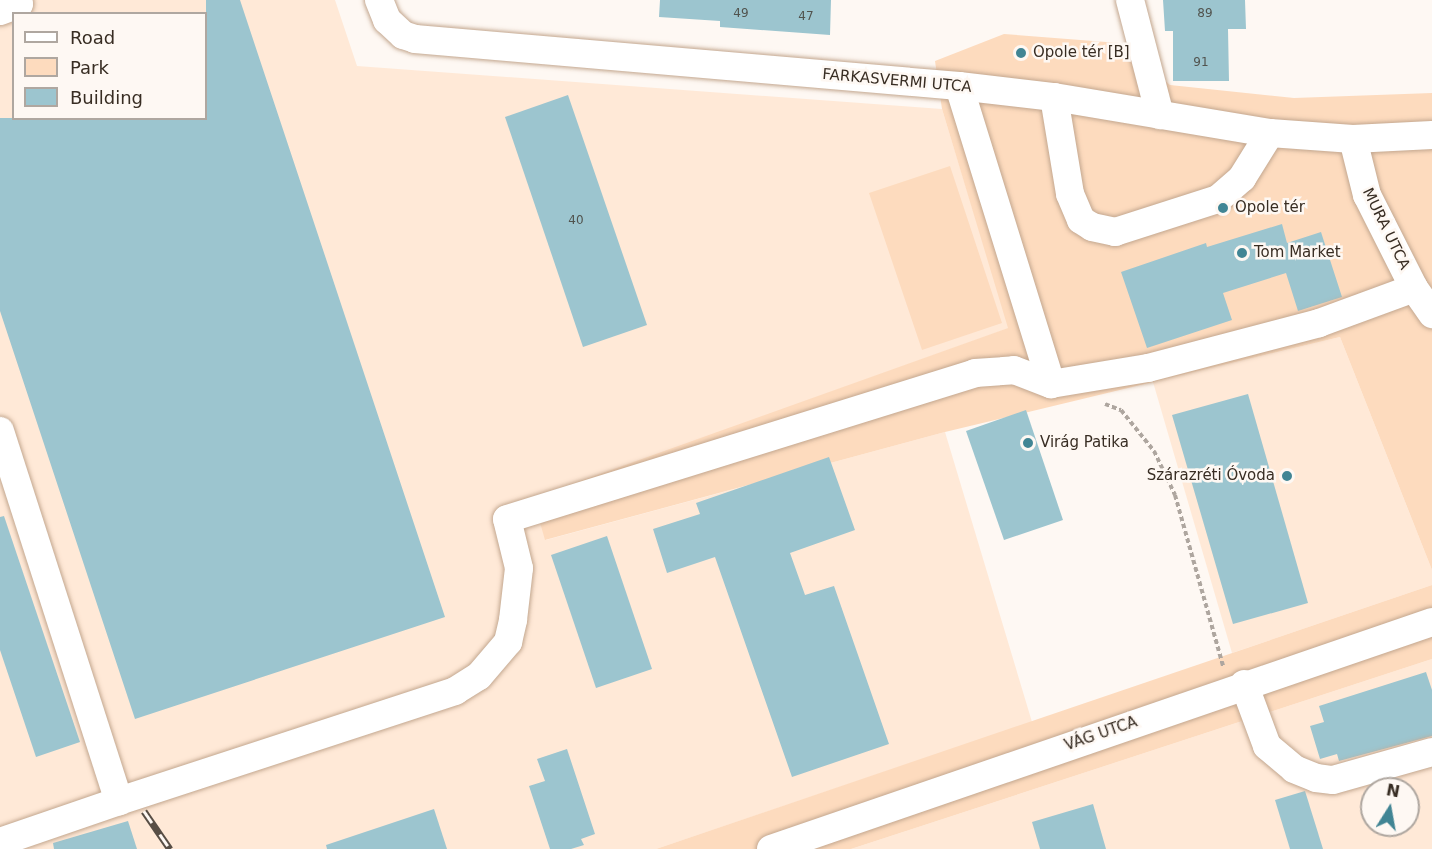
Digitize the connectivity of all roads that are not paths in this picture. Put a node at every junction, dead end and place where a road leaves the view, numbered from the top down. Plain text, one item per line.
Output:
1 (379, 0) edge
2 (1130, 0) edge
3 (959, 86) junction
4 (1054, 97) junction
5 (1160, 115) junction
6 (1270, 133) junction
7 (1432, 135) edge
8 (1353, 139) junction
9 (1414, 288) junction
10 (1432, 314) edge
11 (1052, 384) junction
12 (0, 431) edge
13 (5, 464) edge
14 (1432, 622) edge
15 (1236, 687) junction
16 (1432, 752) edge
17 (119, 801) junction
18 (0, 842) edge
19 (771, 849) edge

1 - 3 street, FARKASVERMI UTCA
2 - 5 street
3 - 4 street, FARKASVERMI UTCA
3 - 11 street
4 - 5 street, FARKASVERMI UTCA
4 - 6 street
5 - 6 street, FARKASVERMI UTCA
6 - 8 street, FARKASVERMI UTCA
7 - 8 street, FARKASVERMI UTCA
8 - 9 street, MURA UTCA
9 - 10 street, MURA UTCA
9 - 11 street
11 - 17 street
12 - 13 street
13 - 17 street
14 - 15 street, VÁG UTCA
15 - 16 street
15 - 19 street, VÁG UTCA
17 - 18 street

